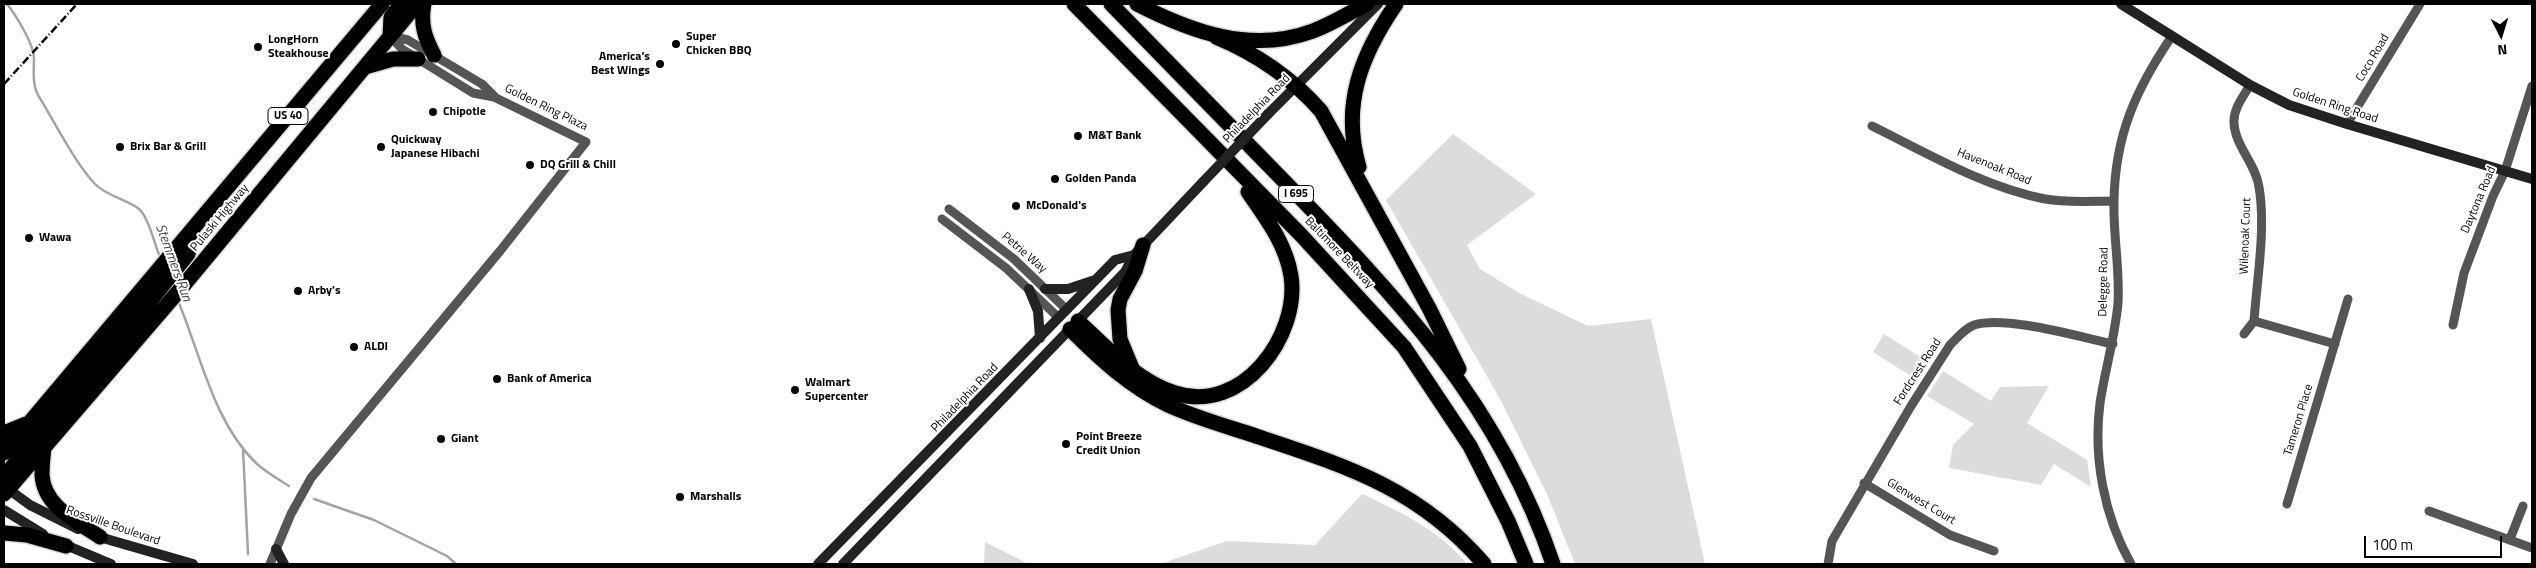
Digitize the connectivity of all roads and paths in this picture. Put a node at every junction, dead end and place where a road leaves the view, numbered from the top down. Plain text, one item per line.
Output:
1 (382, 4) edge
2 (401, 4) edge
3 (417, 4) edge
4 (424, 4) edge
5 (1111, 4) edge
6 (1137, 4) edge
7 (1367, 4) edge
8 (1378, 4) edge
9 (1396, 4) edge
10 (2121, 4) edge
11 (2420, 4) edge
12 (1076, 7) edge
13 (390, 36) junction
14 (2172, 36) junction
15 (1216, 37) junction
16 (434, 55) junction
17 (418, 59) junction
18 (364, 68) junction
19 (2250, 85) junction
20 (1296, 86) junction
21 (2532, 86) edge
22 (494, 97) junction
23 (2347, 124) junction
24 (1872, 126) dead end
25 (1223, 158) junction
26 (2505, 171) junction
27 (2532, 179) edge
28 (1368, 198) junction
29 (2114, 201) junction
30 (949, 209) dead end
31 (942, 219) dead end
32 (1138, 250) junction
33 (172, 264) junction
34 (1096, 280) junction
35 (1029, 289) junction
36 (1045, 289) junction
37 (2348, 299) dead end
38 (1067, 310) junction
39 (1059, 318) junction
40 (2254, 321) junction
41 (1074, 325) junction
42 (2453, 325) dead end
43 (2244, 334) dead end
44 (1040, 338) junction
45 (2113, 344) junction
46 (2334, 344) junction
47 (1133, 369) junction
48 (1469, 395) junction
49 (28, 424) junction
50 (4, 433) edge
51 (44, 448) junction
52 (4, 453) edge
53 (1864, 484) junction
54 (5, 487) edge
55 (2287, 504) dead end
56 (2523, 506) dead end
57 (4, 510) edge
58 (2430, 512) dead end
59 (4, 534) edge
60 (100, 537) junction
61 (2510, 539) junction
62 (66, 546) junction
63 (2532, 548) edge
64 (276, 549) junction
65 (1994, 551) dead end
66 (111, 564) edge
67 (193, 564) edge
68 (270, 564) edge
69 (284, 564) edge
70 (818, 564) edge
71 (842, 564) edge
72 (1484, 564) edge
73 (1526, 564) edge
74 (1553, 564) edge
75 (1828, 564) edge
76 (2131, 564) edge

1 - 33 highway, Pulaski Highway / US 40
2 - 13 highway
3 - 13 highway, Pulaski Highway / US 40
4 - 16 highway
5 - 48 highway, Baltimore Beltway / I 695
6 - 15 highway
7 - 15 highway
8 - 20 main road, Philadelphia Road
9 - 28 highway
10 - 14 main road, Golden Ring Road
11 - 23 street, Coco Road
12 - 25 highway, Baltimore Beltway / I 695
13 - 16 street, Golden Ring Plaza
13 - 17 street, Golden Ring Plaza
13 - 18 highway, Pulaski Highway / US 40
14 - 19 main road, Golden Ring Road
14 - 29 street, Delegge Road
15 - 20 highway
16 - 22 street, Golden Ring Plaza
17 - 18 highway
17 - 22 street, Golden Ring Plaza
18 - 51 highway, Pulaski Highway / US 40
19 - 23 main road, Golden Ring Road
19 - 40 street, Wilenoak Court
20 - 28 highway
20 - 32 main road, Philadelphia Road, bridge
21 - 26 street, Daytona Road
22 - 64 street, Golden Ring Plaza
23 - 26 main road, Golden Ring Road
24 - 29 street, Havenoak Road
25 - 47 highway
25 - 73 highway, Baltimore Beltway / I 695
26 - 27 main road, Golden Ring Road
26 - 42 street, Daytona Road
28 - 48 highway
29 - 45 street, Delegge Road
30 - 36 street, Petrie Way
31 - 35 street, Petrie Way
32 - 34 main road, Philadelphia Road
32 - 41 main road, Philadelphia Road
32 - 47 highway
33 - 49 highway
33 - 54 highway
34 - 36 main road
34 - 38 main road, Philadelphia Road
35 - 39 street, Petrie Way
35 - 44 main road
36 - 38 street, Petrie Way
37 - 46 street, Tameron Place
38 - 39 main road, Philadelphia Road
38 - 41 main road, Petrie Way
39 - 41 main road, Petrie Way
39 - 44 main road, Philadelphia Road
40 - 43 street
40 - 46 street
41 - 47 highway
41 - 71 main road, Philadelphia Road
41 - 72 highway
44 - 70 main road, Philadelphia Road
45 - 53 street, Fordcrest Road
45 - 76 street, Delegge Road
46 - 55 street, Tameron Place
48 - 74 highway, Baltimore Beltway / I 695
49 - 50 highway
49 - 52 highway
51 - 54 highway, Pulaski Highway / US 40
51 - 60 highway
53 - 65 street, Glenwest Court
53 - 75 street, Fordcrest Road
54 - 60 main road, Rossville Boulevard
56 - 61 street
57 - 62 main road
58 - 61 street
59 - 62 highway
60 - 67 main road, Rossville Boulevard
61 - 63 street
62 - 66 main road
64 - 68 street
64 - 69 main road

